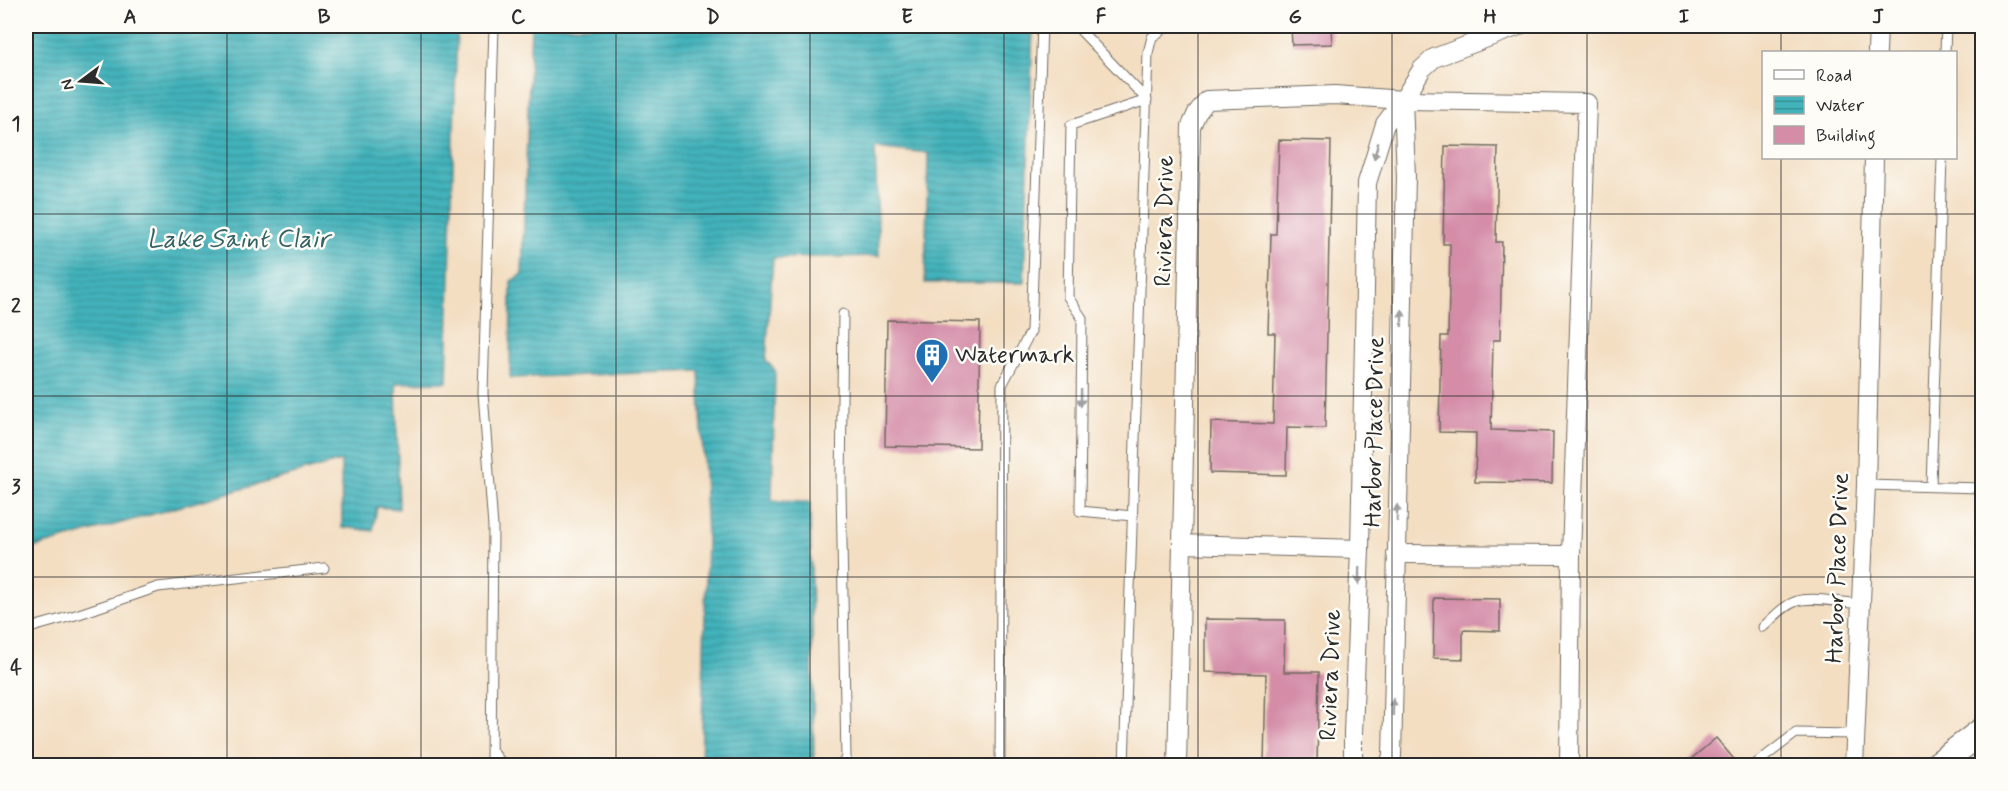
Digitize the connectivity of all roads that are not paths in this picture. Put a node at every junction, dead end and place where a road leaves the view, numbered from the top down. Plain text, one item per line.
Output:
1 (494, 26) edge
2 (1042, 26) edge
3 (1078, 26) edge
4 (1168, 26) edge
5 (1520, 26) edge
6 (1878, 26) edge
7 (1946, 26) edge
8 (1877, 51) edge
9 (1945, 51) edge
10 (1147, 100) junction
11 (1402, 100) junction
12 (1874, 159) edge
13 (1942, 159) edge
14 (843, 314) dead end
15 (1866, 485) junction
16 (1931, 486) junction
17 (1983, 488) edge
18 (1133, 516) junction
19 (1182, 544) junction
20 (1360, 549) junction
21 (1396, 554) junction
22 (1572, 555) junction
23 (324, 568) dead end
24 (1861, 604) junction
25 (1763, 627) dead end
26 (26, 629) edge
27 (1855, 734) junction
28 (1979, 736) edge
29 (492, 751) junction
30 (491, 765) edge
31 (504, 765) edge
32 (841, 765) edge
33 (1000, 765) edge
34 (1124, 765) edge
35 (1177, 765) edge
36 (1356, 765) edge
37 (1389, 765) edge
38 (1569, 765) edge
39 (1754, 765) edge
40 (1854, 765) edge
41 (1936, 765) edge

1 - 29 lane
2 - 33 lane
3 - 10 lane
4 - 10 lane
5 - 11 street
6 - 8 street
7 - 9 lane
10 - 18 lane
10 -> 18 lane
11 - 19 street, Riviera Drive
11 -> 20 street, Riviera Drive
21 -> 11 street, Harbor Place Drive
11 - 22 street, Riviera Drive
12 - 15 street, Harbor Place Drive
13 - 16 lane
14 - 32 lane
15 - 16 lane
15 - 24 street, Harbor Place Drive
16 - 17 lane
18 - 34 lane
19 - 20 street
19 - 35 street, Riviera Drive
20 -> 36 street, Riviera Drive
21 - 22 street
37 -> 21 street, Harbor Place Drive
22 - 38 street, Riviera Drive
23 - 26 lane
24 - 25 lane
24 - 27 street, Harbor Place Drive
27 - 39 lane
27 - 40 street, Harbor Place Drive
28 - 41 main road
29 - 30 lane
29 - 31 lane

